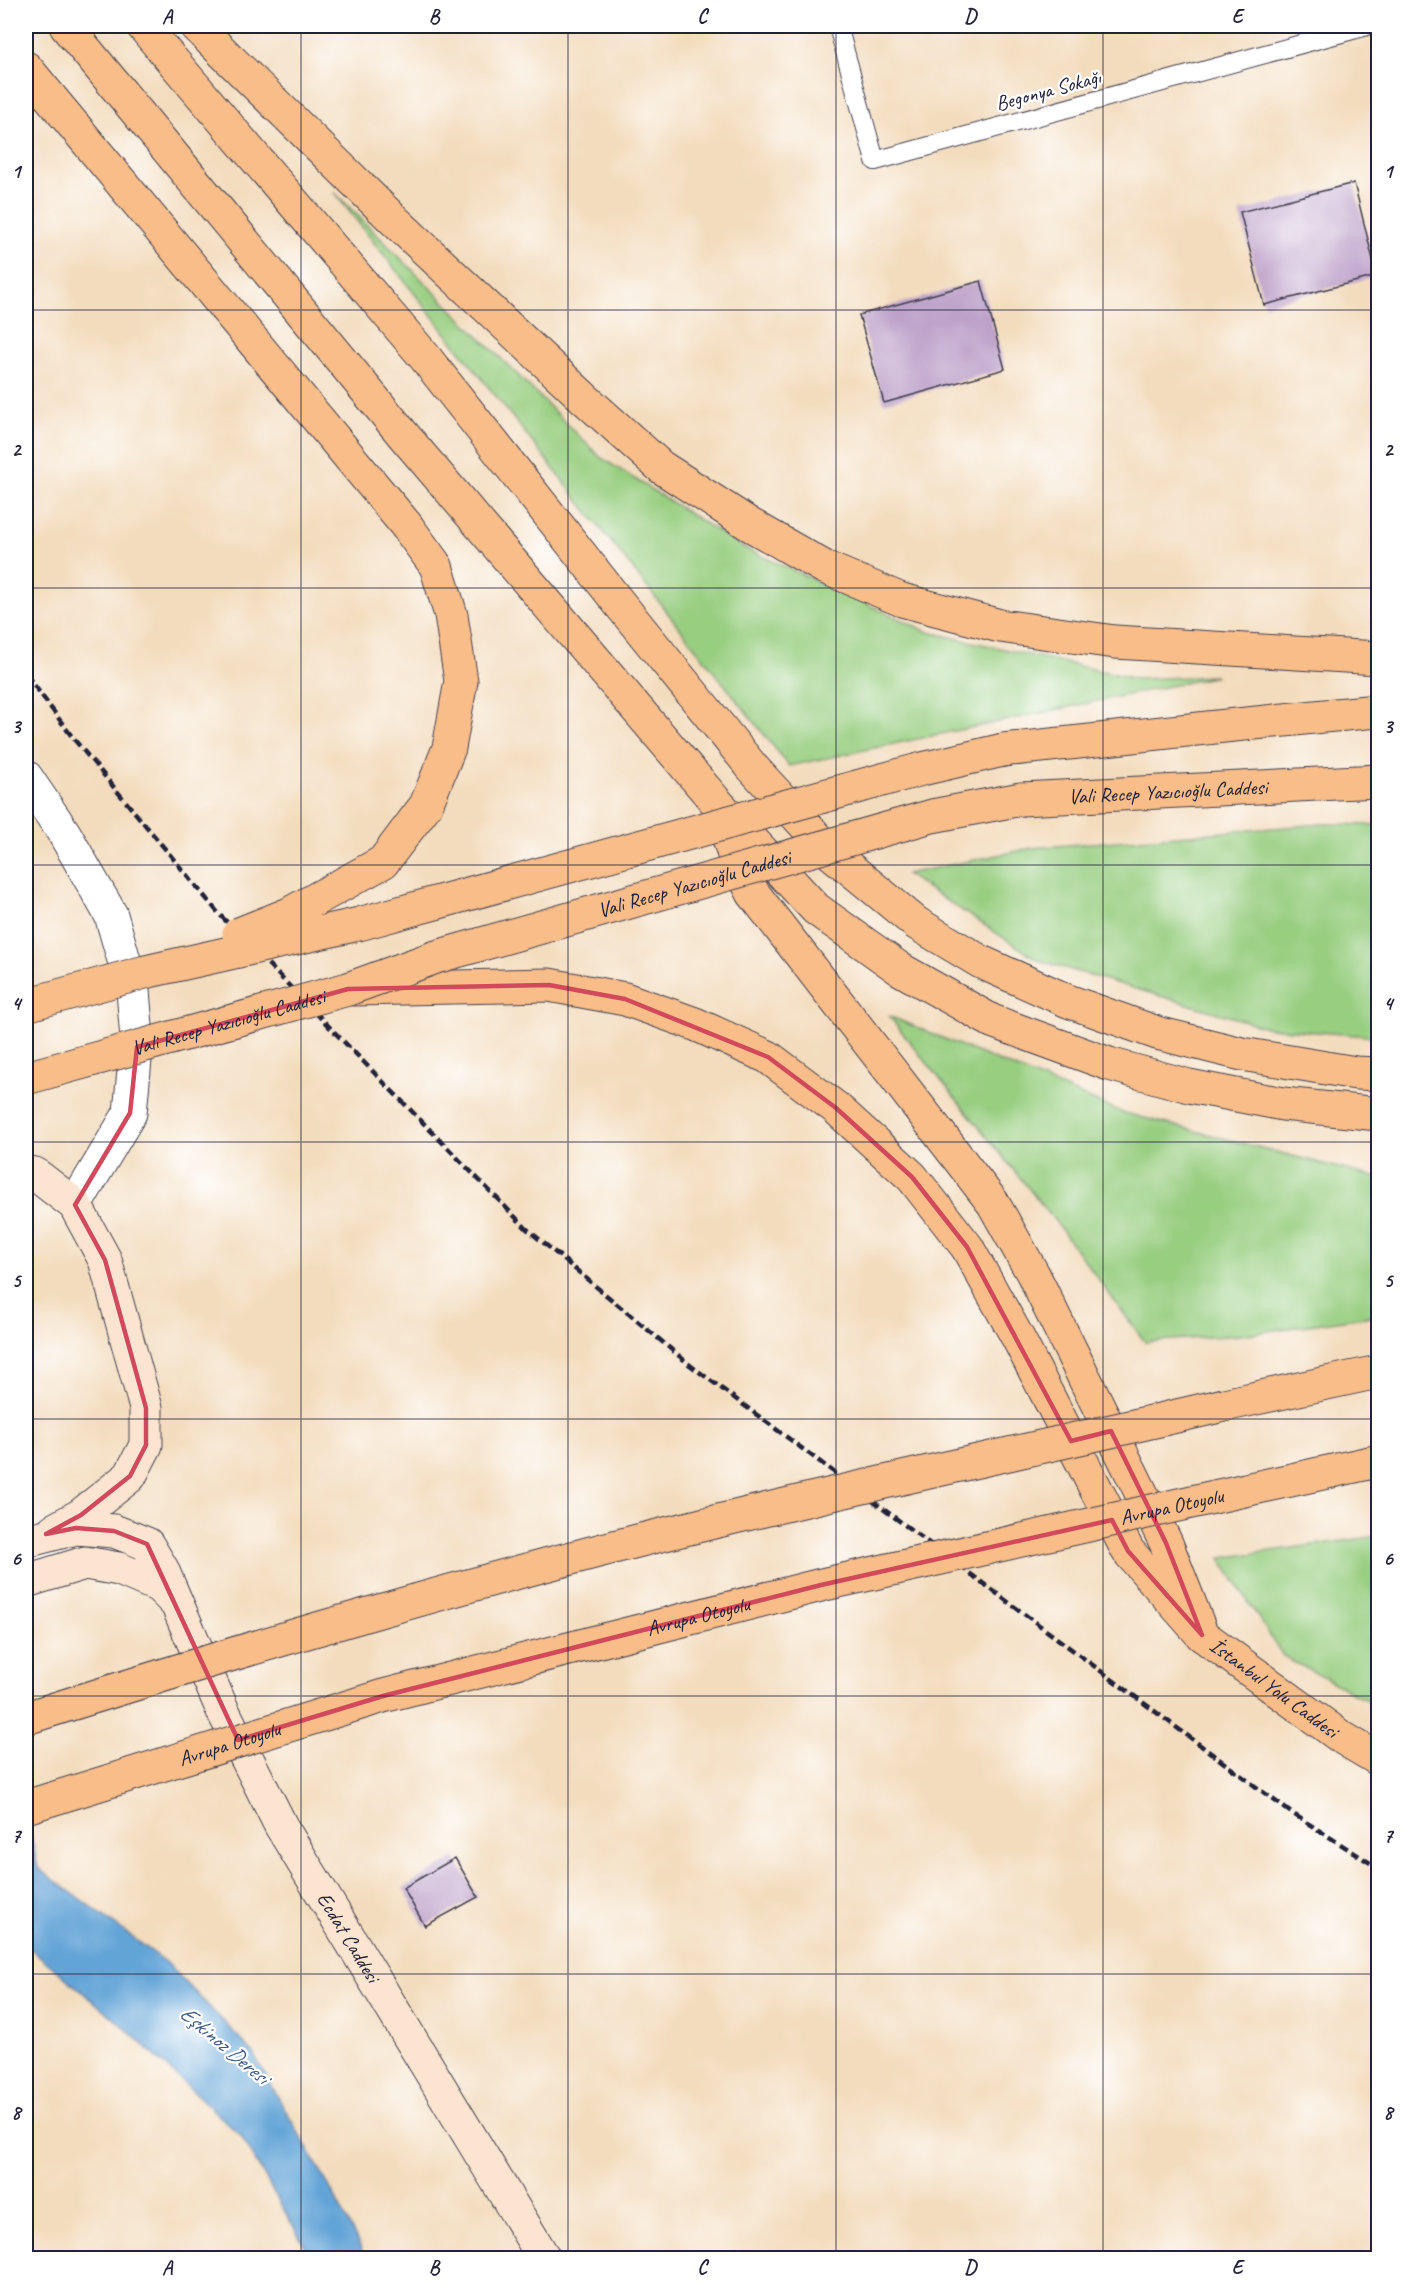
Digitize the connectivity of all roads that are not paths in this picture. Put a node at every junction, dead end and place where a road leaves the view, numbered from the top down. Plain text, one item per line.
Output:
1 (66, 26) edge
2 (143, 26) edge
3 (196, 26) edge
4 (838, 26) edge
5 (1367, 26) edge
6 (26, 68) edge
7 (1378, 658) edge
8 (1378, 711) edge
9 (26, 777) edge
10 (1378, 781) edge
11 (718, 804) junction
12 (145, 972) junction
13 (348, 989) junction
14 (26, 1005) edge
15 (1378, 1074) edge
16 (26, 1078) edge
17 (1378, 1114) edge
18 (26, 1173) edge
19 (75, 1205) junction
20 (1378, 1372) edge
21 (1378, 1461) edge
22 (36, 1538) edge
23 (26, 1581) edge
24 (177, 1604) junction
25 (1202, 1635) junction
26 (26, 1718) edge
27 (1378, 1759) edge
28 (26, 1807) edge
29 (544, 2259) edge

1 - 11 main road
2 - 15 main road
3 - 7 main road
4 - 5 lane, Begonya Sokağı
6 - 12 main road, bridge
8 - 12 main road, bridge
9 - 19 street
10 - 13 main road, Vali Recep Yazıcıoğlu Caddesi, bridge
11 - 17 main road
11 - 25 main road
12 - 14 main road, bridge
13 - 16 main road, Vali Recep Yazıcıoğlu Caddesi, bridge
13 - 25 main road, İstanbul Yolu Caddesi
18 - 19 main road
19 - 22 main road
20 - 26 main road, bridge
21 - 28 main road, Avrupa Otoyolu, bridge
22 - 24 main road, Ecdat Caddesi
23 - 24 main road, Ecdat Caddesi
24 - 29 main road, Ecdat Caddesi
25 - 27 main road, İstanbul Yolu Caddesi

